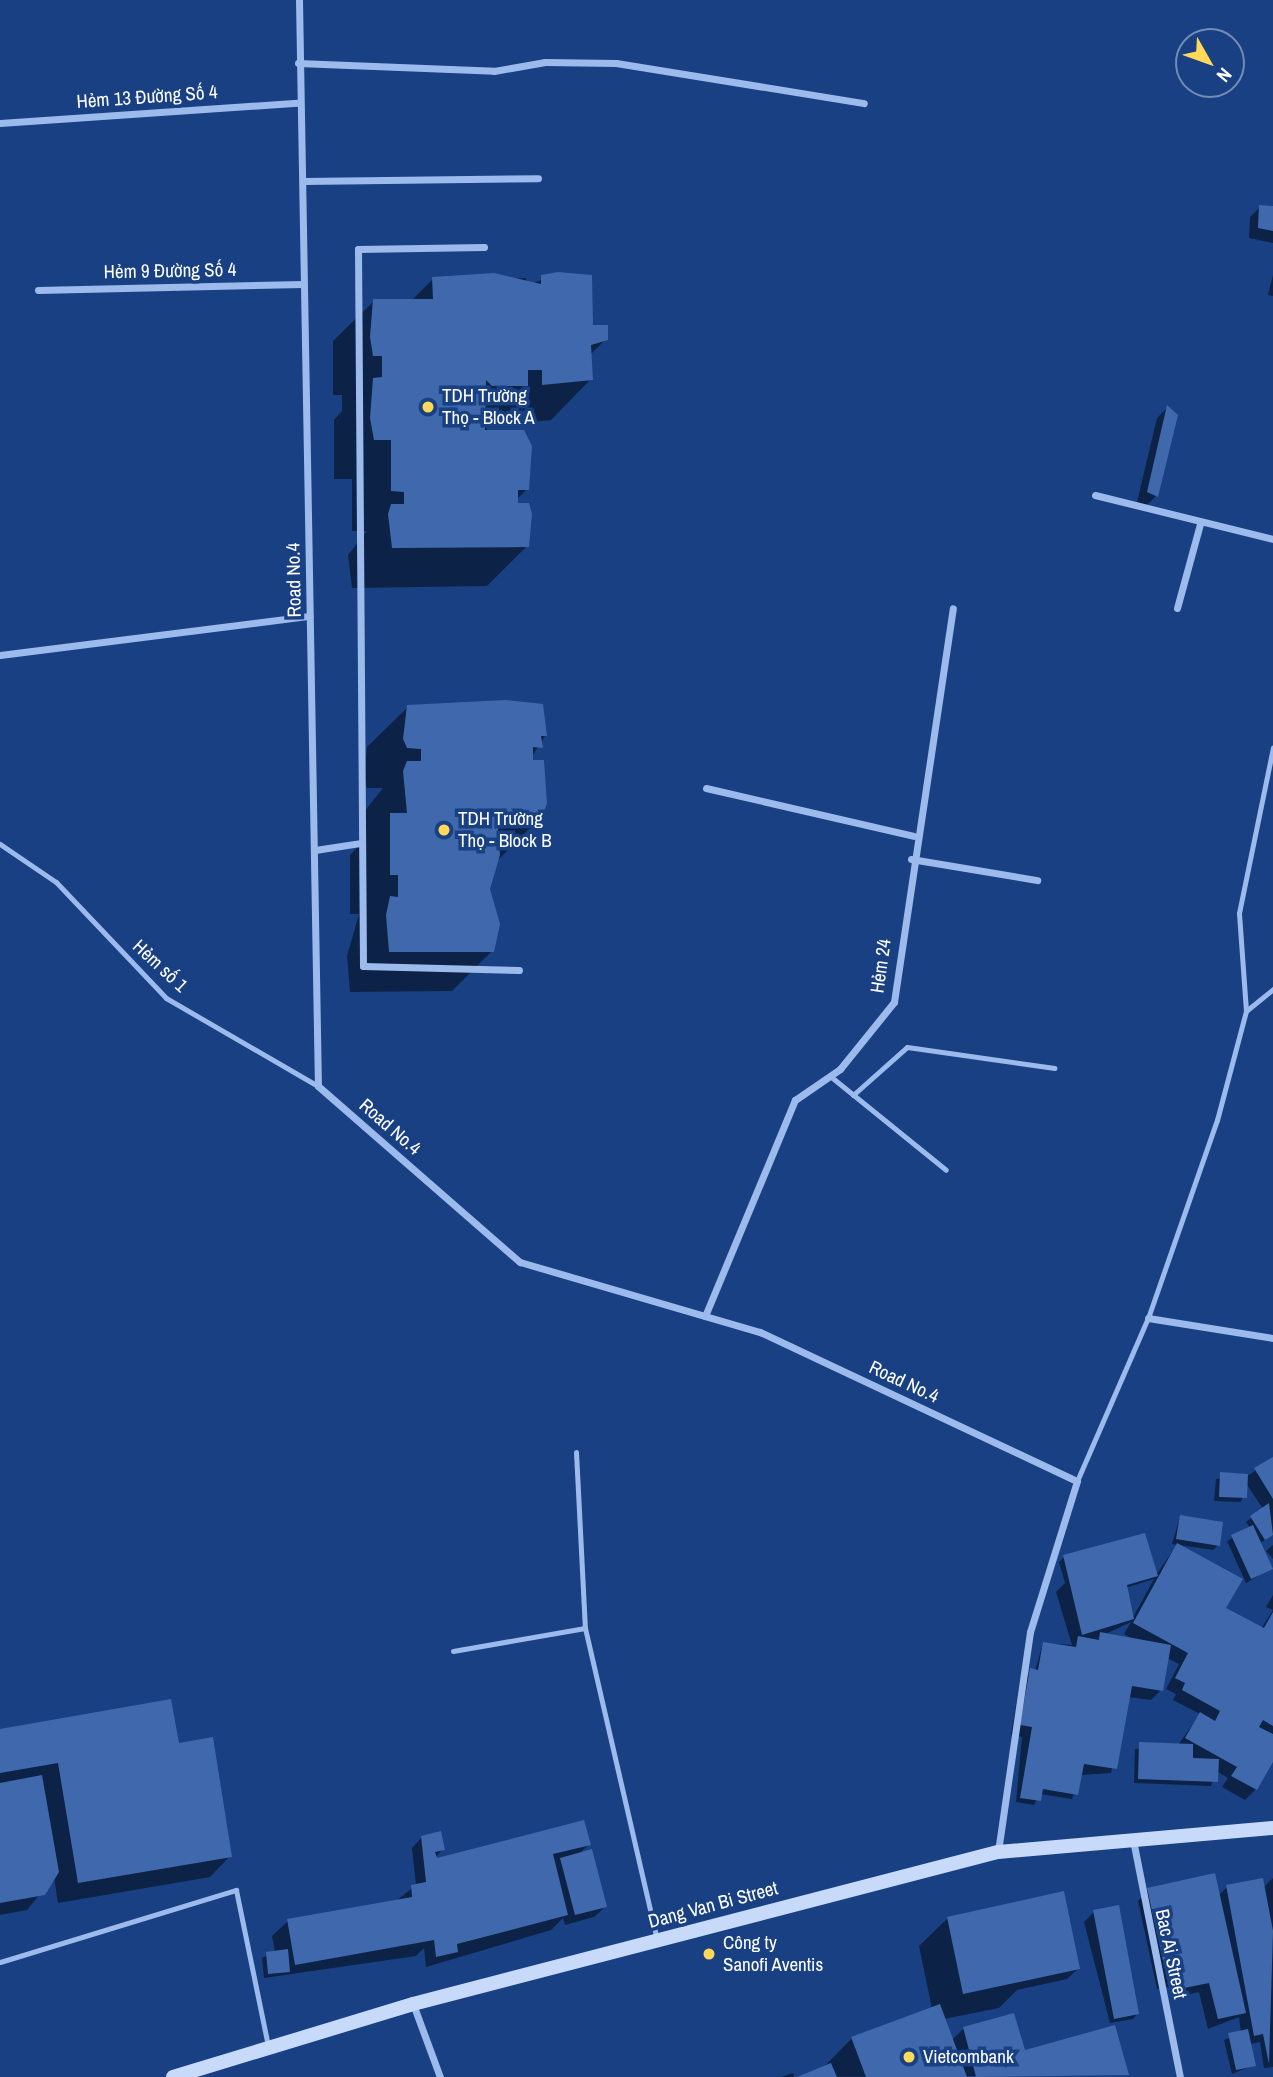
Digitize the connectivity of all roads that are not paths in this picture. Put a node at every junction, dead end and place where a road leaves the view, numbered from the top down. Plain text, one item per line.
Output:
1 (299, 0) edge
2 (298, 63) junction
3 (297, 103) junction
4 (864, 103) dead end
5 (0, 123) edge
6 (538, 178) dead end
7 (303, 181) junction
8 (484, 247) dead end
9 (303, 284) junction
10 (38, 290) dead end
11 (1096, 495) dead end
12 (1200, 524) junction
13 (1273, 539) edge
14 (953, 608) dead end
15 (1177, 608) dead end
16 (310, 616) junction
17 (0, 655) edge
18 (1273, 747) edge
19 (706, 788) dead end
20 (914, 836) junction
21 (361, 843) junction
22 (0, 844) edge
23 (314, 850) junction
24 (911, 859) junction
25 (1037, 880) dead end
26 (519, 970) dead end
27 (1273, 989) edge
28 (1246, 1012) junction
29 (1055, 1068) dead end
30 (830, 1076) junction
31 (317, 1086) junction
32 (853, 1095) junction
33 (946, 1170) dead end
34 (705, 1316) junction
35 (1148, 1318) junction
36 (1273, 1338) edge
37 (576, 1452) dead end
38 (1077, 1481) junction
39 (585, 1628) junction
40 (453, 1651) dead end
41 (1273, 1828) edge
42 (1132, 1836) junction
43 (998, 1852) junction
44 (657, 1939) junction
45 (0, 1962) edge
46 (413, 2004) junction
47 (268, 2047) junction
48 (173, 2077) edge
49 (440, 2077) edge
50 (1180, 2077) edge

1 - 2 street, Road No.4
2 - 3 street, Road No.4
2 - 4 street
3 - 5 street, Hẻm 13 Đường Số 4
3 - 7 street, Road No.4
6 - 7 street
7 - 9 street, Road No.4
8 - 21 street
9 - 10 street, Hẻm 9 Đường Số 4
9 - 16 street, Road No.4
11 - 12 street
12 - 13 street
12 - 15 street
14 - 20 street, Hẻm 24
16 - 17 street
16 - 23 street, Road No.4
18 - 28 lane
19 - 20 street
20 - 24 street, Hẻm 24
21 - 23 street
21 - 26 street
22 - 31 lane, Hẻm số 1
23 - 31 street, Road No.4
24 - 25 street
24 - 30 street, Hẻm 24
27 - 28 lane
28 - 35 lane
29 - 32 lane
30 - 32 lane
30 - 34 street, Hẻm 24
31 - 34 street, Road No.4
32 - 33 lane
34 - 38 street, Road No.4
35 - 36 street
35 - 38 lane
37 - 39 lane
38 - 43 street
39 - 40 lane
39 - 44 lane
41 - 42 main road, Dang Van Bi Street
42 - 43 main road, Dang Van Bi Street
42 - 50 street, Bac Ai Street
43 - 44 main road, Dang Van Bi Street
44 - 46 main road, Dang Van Bi Street
45 - 47 lane
46 - 47 main road, Dang Van Bi Street
46 - 49 street
47 - 48 main road, Dang Van Bi Street

